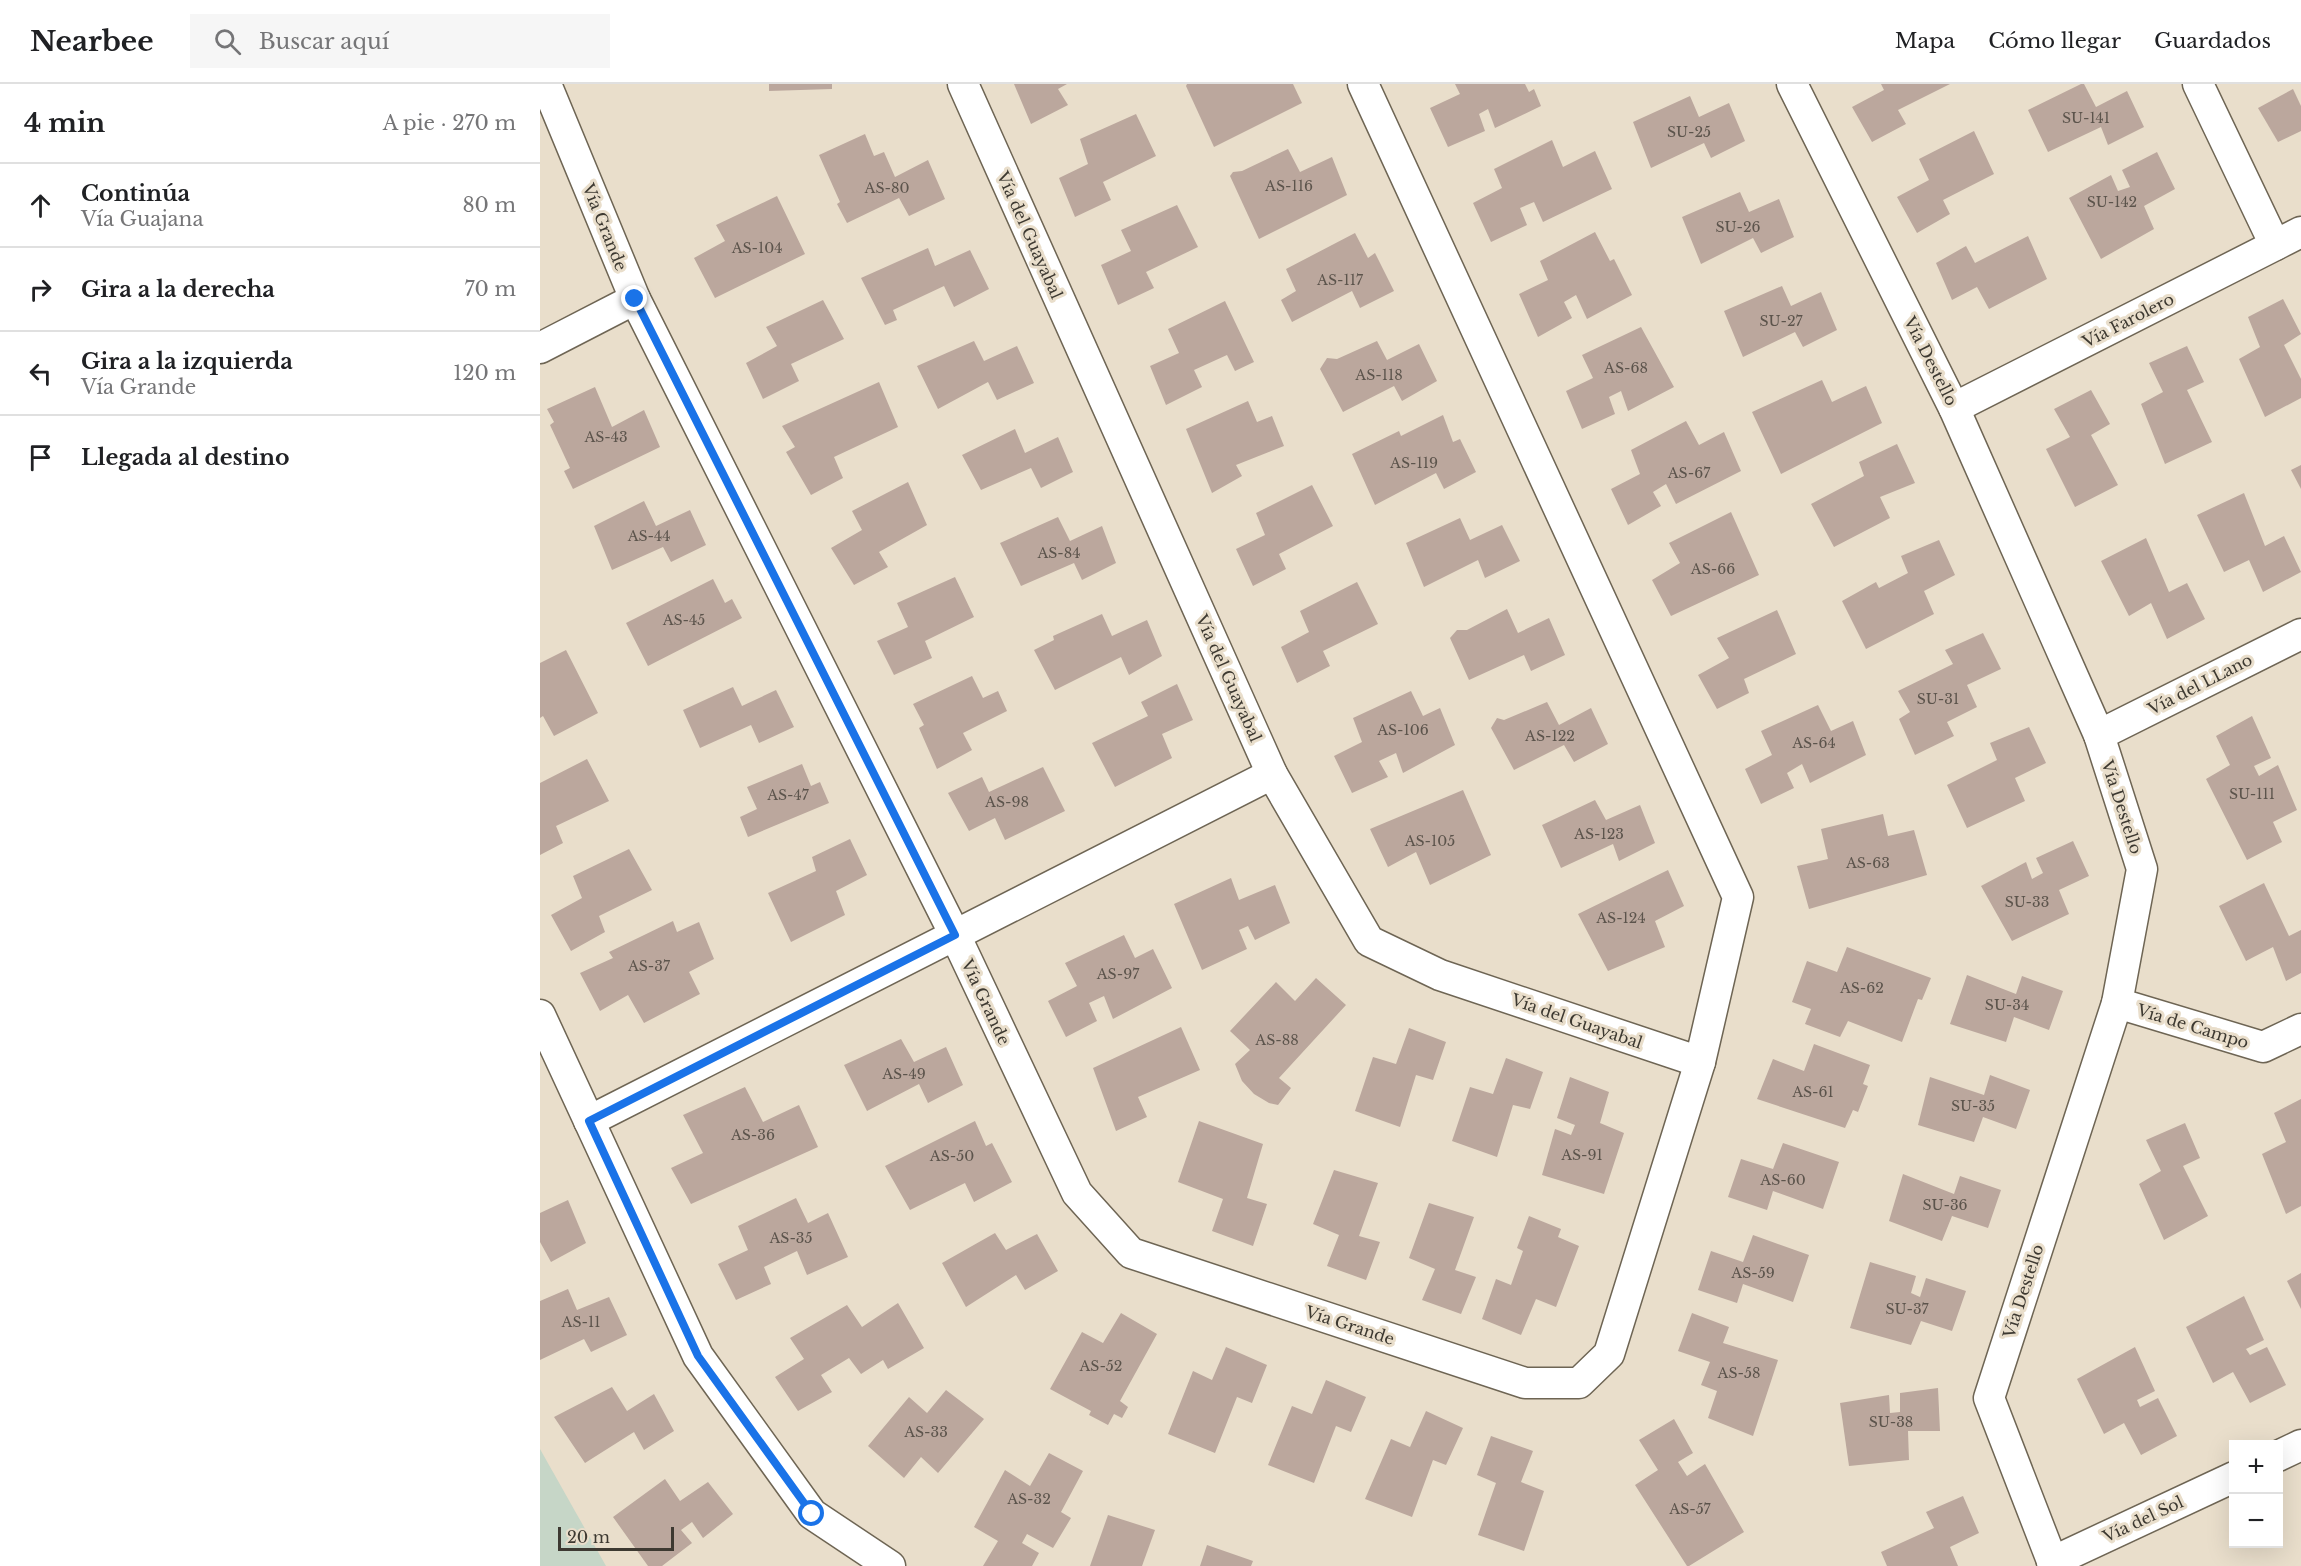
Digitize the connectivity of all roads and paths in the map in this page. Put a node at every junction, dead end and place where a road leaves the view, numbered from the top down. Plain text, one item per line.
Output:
1 (546, 84) edge
2 (963, 84) edge
3 (1363, 84) edge
4 (1791, 84) edge
5 (2198, 84) edge
6 (2301, 232) edge
7 (2275, 245) junction
8 (635, 299) junction
9 (540, 348) edge
10 (1954, 408) junction
11 (2301, 634) edge
12 (2099, 735) junction
13 (1272, 774) junction
14 (955, 935) junction
15 (2117, 1003) junction
16 (540, 1015) edge
17 (2301, 1029) edge
18 (1700, 1062) junction
19 (589, 1121) junction
20 (2301, 1445) edge
21 (2283, 1453) edge
22 (2229, 1479) edge
23 (2053, 1564) edge
24 (890, 1566) edge

1 - 8 street, Vía Grande
2 - 13 street, Vía del Guayabal
3 - 18 street
4 - 10 street, Vía Destello
5 - 7 street
6 - 7 street, Vía Farolero
7 - 10 street, Vía Farolero
8 - 9 street
8 - 14 street, Vía Grande
10 - 12 street, Vía Destello
11 - 12 street, Vía del LLano
12 - 15 street, Vía Destello
13 - 14 street
13 - 18 street, Vía del Guayabal
14 - 18 street, Vía Grande
14 - 19 street
15 - 17 street, Vía de Campo
15 - 23 street, Vía Destello
16 - 19 street
19 - 24 street
20 - 21 street
22 - 23 street, Vía del Sol

